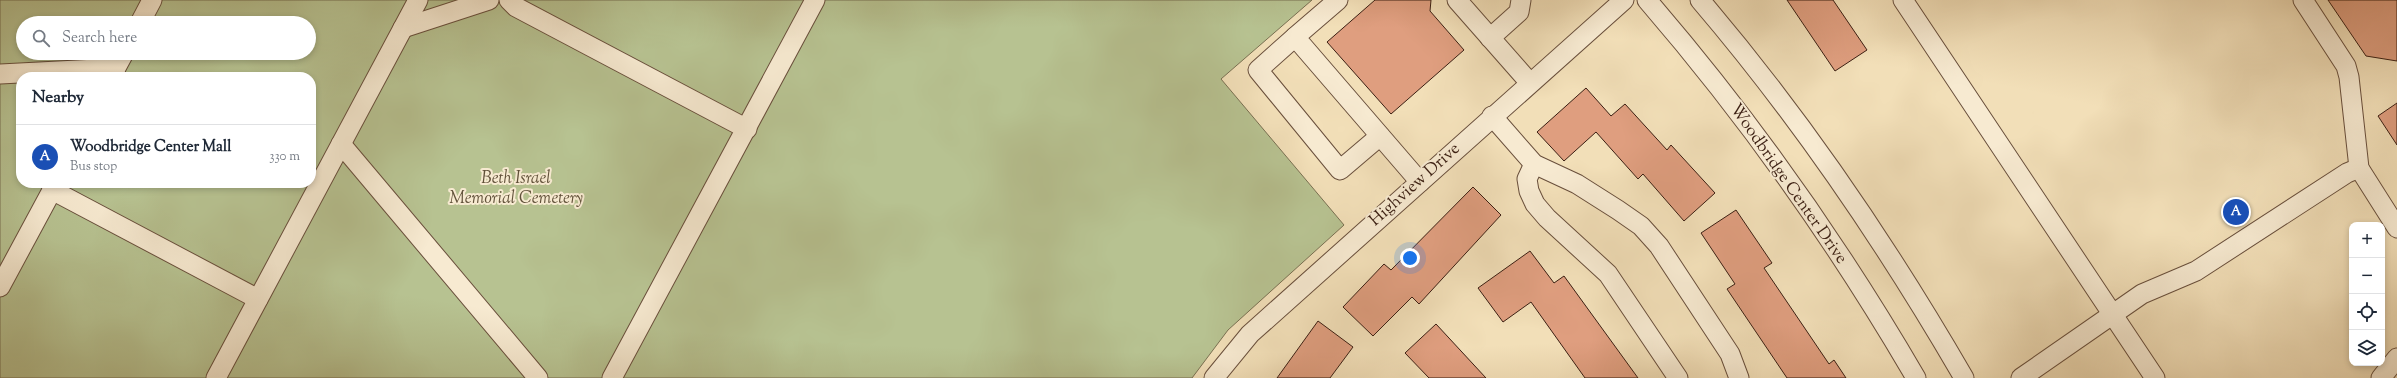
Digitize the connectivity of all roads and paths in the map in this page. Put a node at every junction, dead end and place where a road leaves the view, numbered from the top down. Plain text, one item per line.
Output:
1 (152, 0) edge
2 (418, 0) edge
3 (489, 0) edge
4 (509, 0) edge
5 (815, 0) edge
6 (1338, 0) edge
7 (1457, 0) edge
8 (1521, 0) edge
9 (1624, 0) edge
10 (1647, 0) edge
11 (1700, 0) edge
12 (1903, 0) edge
13 (2303, 0) edge
14 (144, 16) edge
15 (403, 28) junction
16 (1295, 37) junction
17 (1490, 38) junction
18 (117, 66) edge
19 (29, 72) edge
20 (16, 73) edge
21 (0, 74) edge
22 (1530, 84) junction
23 (1492, 116) junction
24 (747, 129) junction
25 (1380, 136) junction
26 (341, 144) junction
27 (1534, 164) junction
28 (2359, 168) junction
29 (1420, 182) junction
30 (53, 188) edge
31 (56, 188) edge
32 (2397, 228) edge
33 (0, 287) edge
34 (258, 299) junction
35 (2112, 315) junction
36 (2397, 358) edge
37 (216, 378) edge
38 (538, 378) edge
39 (612, 378) edge
40 (1214, 378) edge
41 (1678, 378) edge
42 (1739, 378) edge
43 (1916, 378) edge
44 (1964, 378) edge
45 (2021, 378) edge
46 (2155, 378) edge
47 (2381, 378) edge

1 - 14 street
2 - 15 street
3 - 15 street
4 - 24 street
5 - 24 street
6 - 16 street
7 - 17 street
8 - 17 street
9 - 22 street, Highview Drive
10 - 43 street, Woodbridge Center Drive
11 - 44 street
12 - 35 street
13 - 28 street
15 - 26 street
16 - 25 street
16 - 25 street
17 - 22 street
18 - 19 street
20 - 21 street
22 - 23 street, Highview Drive
23 - 27 street
23 - 29 street, Highview Drive
24 - 39 street
25 - 29 street
26 - 34 street
26 - 38 street
27 - 41 street
27 - 42 street
28 - 32 street
28 - 35 street
29 - 40 street, Highview Drive
30 - 33 street
31 - 34 street
34 - 37 street
35 - 45 street
35 - 46 street
36 - 47 street

